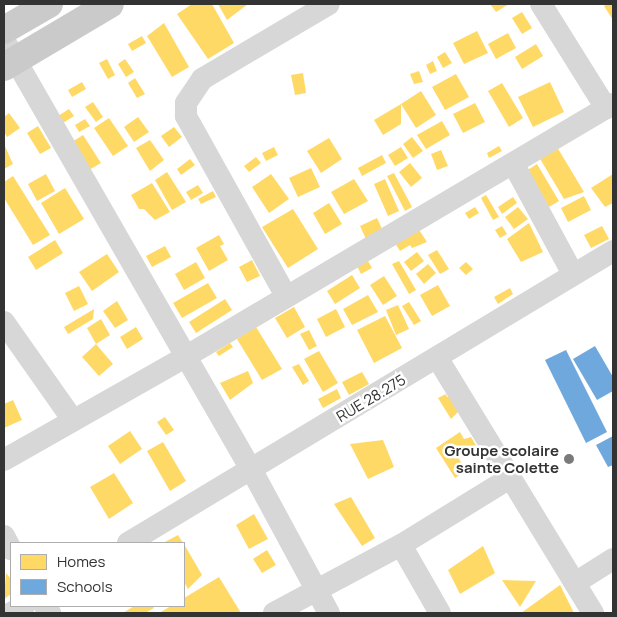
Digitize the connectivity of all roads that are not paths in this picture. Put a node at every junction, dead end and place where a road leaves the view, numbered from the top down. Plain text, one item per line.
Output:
1 (49, 4) edge
2 (110, 4) edge
3 (329, 4) edge
4 (541, 4) edge
5 (4, 30) edge
6 (8, 56) edge
7 (610, 106) edge
8 (514, 165) junction
9 (613, 251) edge
10 (573, 274) junction
11 (286, 296) junction
12 (4, 322) edge
13 (185, 357) junction
14 (438, 358) junction
15 (73, 420) junction
16 (4, 460) edge
17 (251, 469) junction
18 (510, 478) junction
19 (4, 536) edge
20 (130, 542) edge
21 (401, 545) junction
22 (10, 547) edge
23 (613, 559) edge
24 (575, 583) junction
25 (316, 590) junction
26 (22, 607) edge
27 (11, 613) edge
28 (274, 613) edge
29 (329, 613) edge
30 (440, 613) edge
31 (593, 613) edge

1 - 5 main road
2 - 6 main road
3 - 11 street
4 - 7 street
6 - 13 street
7 - 8 street
8 - 10 street
8 - 11 street
9 - 10 street, RUE 28.275
10 - 14 street, RUE 28.275
11 - 13 street
12 - 15 street
13 - 15 street
13 - 17 street
14 - 17 street, RUE 28.275
14 - 18 street
15 - 16 street
17 - 20 street, RUE 28.275
17 - 25 street
18 - 21 street
18 - 24 street
19 - 22 street
21 - 25 street
21 - 30 street
23 - 24 street
24 - 31 street
25 - 28 street
25 - 29 street
26 - 27 street

